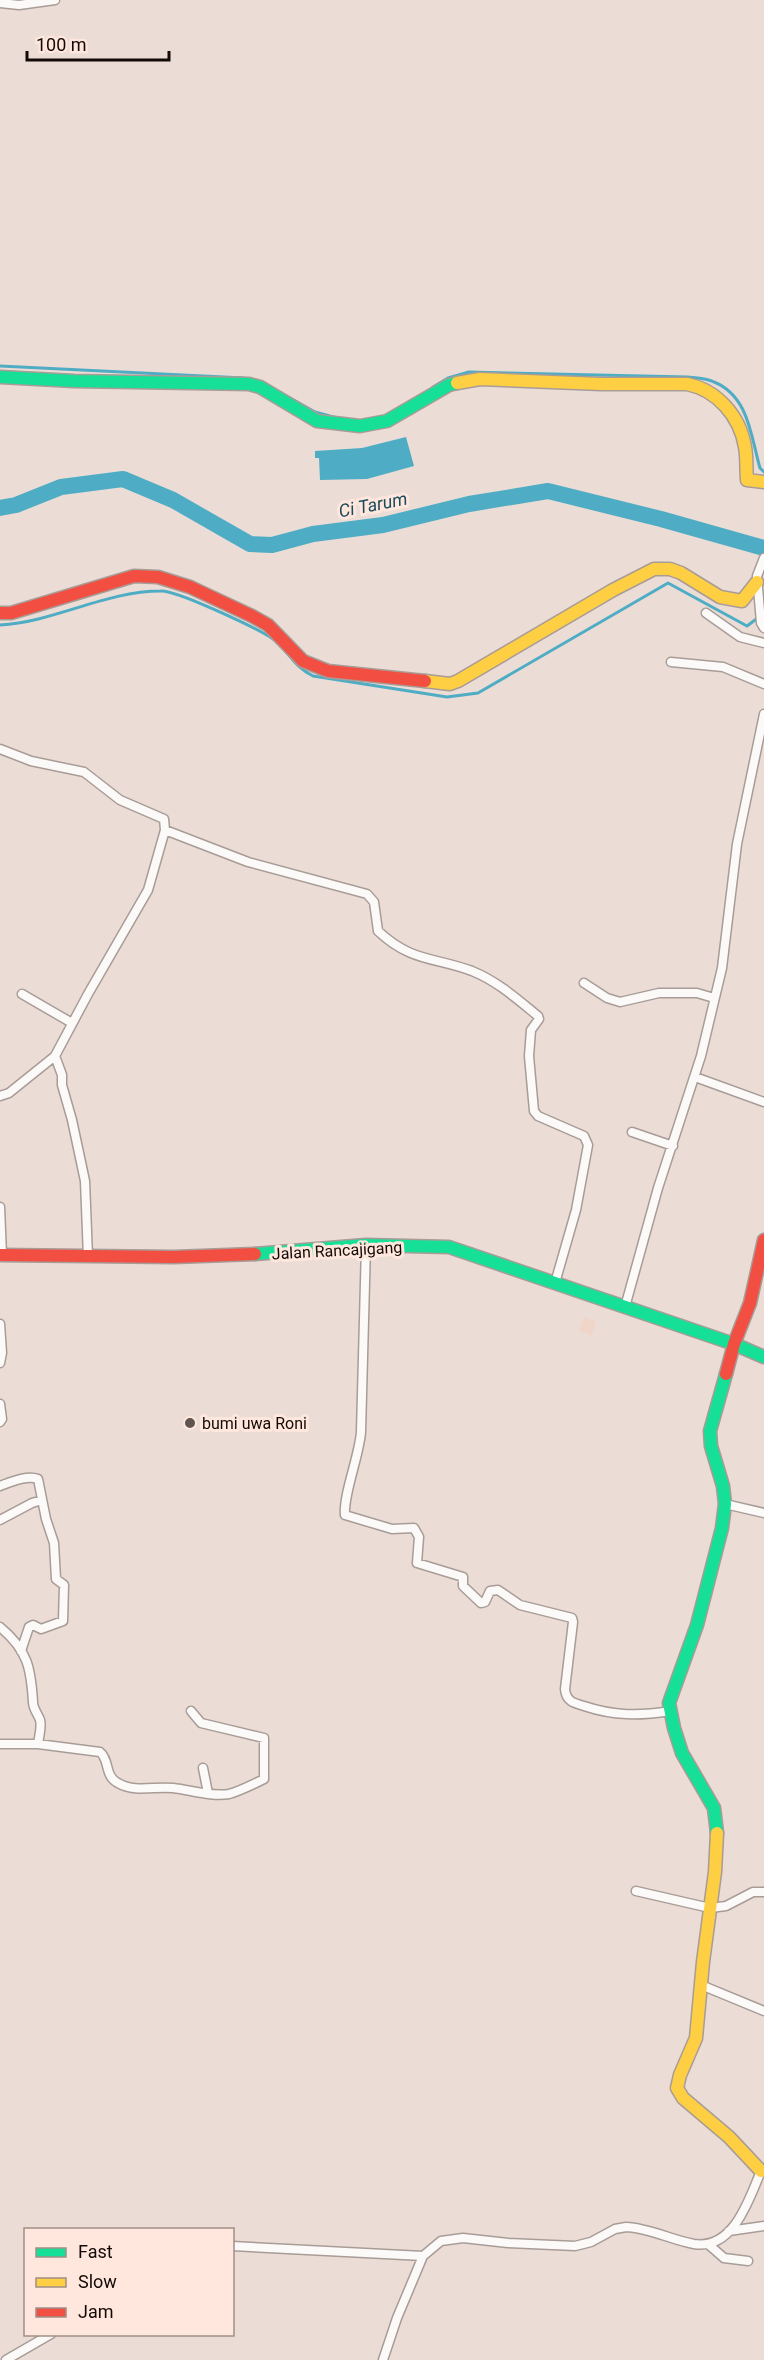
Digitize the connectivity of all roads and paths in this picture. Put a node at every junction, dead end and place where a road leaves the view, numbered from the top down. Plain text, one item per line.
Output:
1 (55, 0) edge
2 (0, 3) edge
3 (0, 377) edge
4 (764, 482) edge
5 (764, 558) edge
6 (757, 582) junction
7 (0, 613) edge
8 (706, 613) dead end
9 (762, 626) edge
10 (764, 643) edge
11 (671, 662) dead end
12 (764, 684) edge
13 (764, 714) edge
14 (0, 749) edge
15 (165, 830) junction
16 (584, 983) dead end
17 (22, 994) dead end
18 (714, 998) junction
19 (72, 1023) junction
20 (55, 1056) junction
21 (695, 1077) junction
22 (0, 1096) edge
23 (764, 1101) edge
24 (632, 1132) dead end
25 (673, 1146) junction
26 (0, 1207) edge
27 (764, 1240) edge
28 (366, 1245) junction
29 (1, 1255) edge
30 (88, 1257) junction
31 (555, 1283) junction
32 (625, 1307) junction
33 (0, 1324) edge
34 (734, 1344) junction
35 (764, 1357) edge
36 (0, 1363) edge
37 (0, 1404) edge
38 (0, 1422) edge
39 (0, 1486) edge
40 (42, 1500) junction
41 (725, 1504) junction
42 (764, 1513) edge
43 (0, 1520) edge
44 (0, 1628) edge
45 (21, 1651) junction
46 (191, 1711) dead end
47 (671, 1713) junction
48 (0, 1744) edge
49 (38, 1744) junction
50 (204, 1768) dead end
51 (208, 1794) junction
52 (636, 1891) dead end
53 (764, 1892) edge
54 (710, 1908) junction
55 (701, 1986) junction
56 (764, 2011) edge
57 (762, 2171) edge
58 (764, 2226) edge
59 (729, 2231) junction
60 (708, 2244) junction
61 (234, 2246) edge
62 (423, 2256) junction
63 (748, 2261) dead end
64 (48, 2336) edge
65 (6, 2360) edge
66 (383, 2360) edge

1 - 2 street
3 - 4 street
5 - 6 street
6 - 7 street
6 - 9 street
8 - 10 street
11 - 12 street
13 - 18 street
14 - 15 street
15 - 19 street
15 - 31 street
16 - 18 street
17 - 19 street
18 - 21 street
19 - 20 street
20 - 22 street
20 - 30 street
21 - 23 street
21 - 25 street
24 - 25 street
25 - 32 street
26 - 29 street
27 - 34 street
28 - 30 street, Jalan Rancajigang
28 - 31 street, Jalan Rancajigang
28 - 47 street
29 - 30 street, Jalan Rancajigang
31 - 32 street, Jalan Rancajigang
32 - 34 street, Jalan Rancajigang
33 - 36 street
34 - 35 street, Jalan Rancajigang
34 - 41 street
37 - 38 street
39 - 40 street
40 - 43 street
40 - 45 street
41 - 42 street
41 - 47 street
44 - 45 street
45 - 49 street
46 - 51 street
47 - 54 street
48 - 49 street
49 - 51 street
50 - 51 street
52 - 54 street
53 - 54 street
54 - 55 street
55 - 56 street
55 - 57 street
57 - 59 street
58 - 59 street
59 - 60 street
60 - 62 street
60 - 63 street
61 - 62 street
62 - 66 street
64 - 65 street

